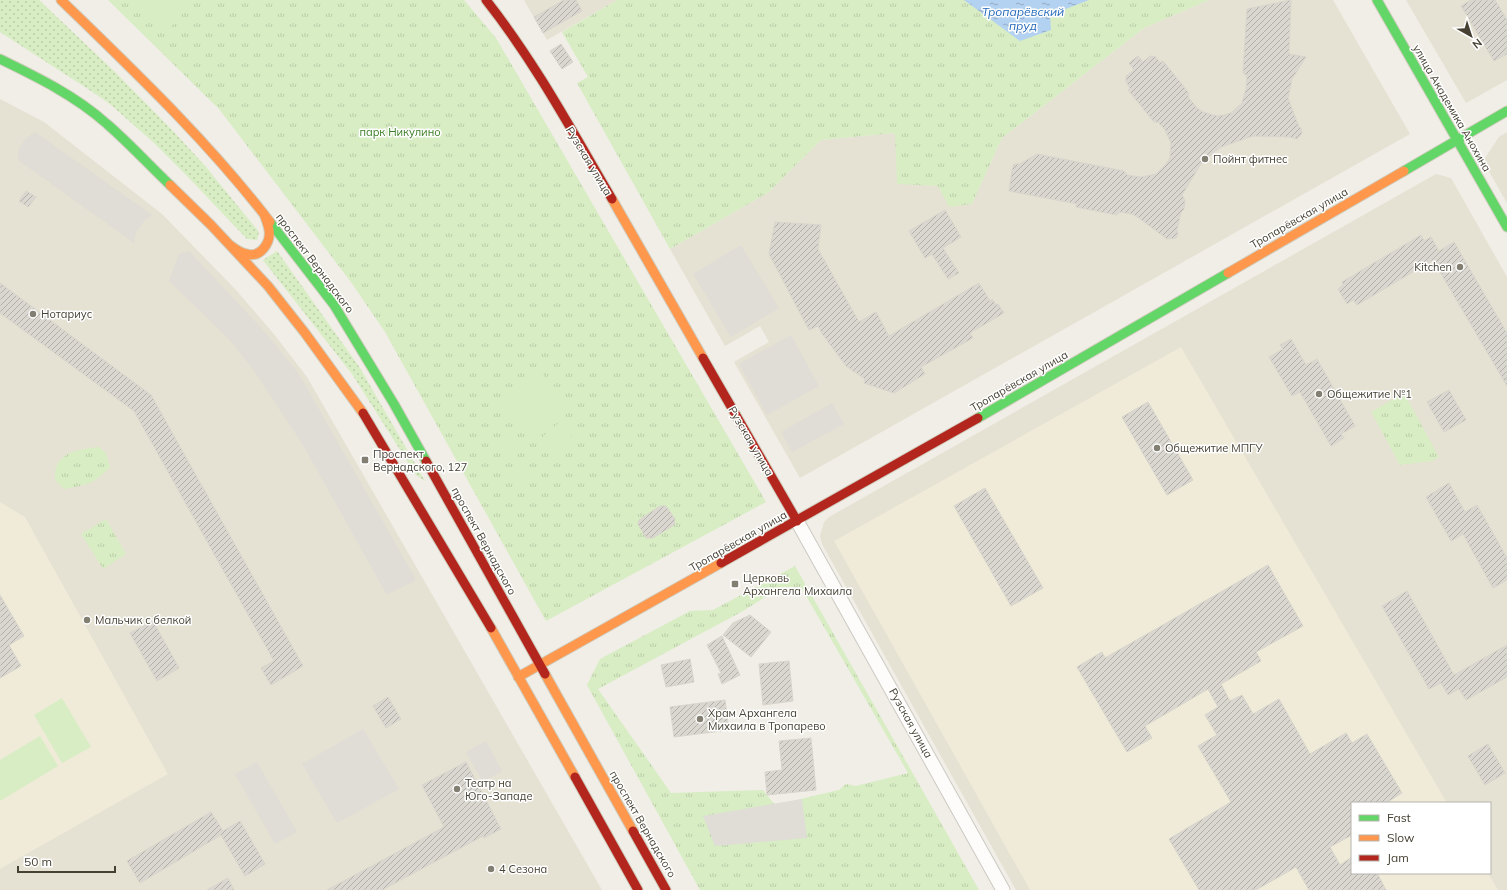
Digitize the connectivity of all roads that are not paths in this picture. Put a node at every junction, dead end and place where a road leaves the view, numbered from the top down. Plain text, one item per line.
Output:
1 (61, 0) edge
2 (486, 0) edge
3 (1377, 0) edge
4 (0, 54) edge
5 (0, 59) edge
6 (36, 76) junction
7 (1507, 110) edge
8 (1456, 140) junction
9 (264, 214) junction
10 (1507, 227) edge
11 (230, 245) junction
12 (797, 521) junction
13 (540, 666) junction
14 (518, 677) junction
15 (638, 890) edge
16 (666, 890) edge
17 (1003, 890) edge

1 - 9 main road, проспект Вернадского
2 - 12 main road, Рузская улица
3 - 8 main road, улица Академика Анохина
4 - 6 main road
5 - 6 main road
6 - 11 main road
7 - 8 main road, Тропарёвская улица
8 - 10 main road, улица Академика Анохина
8 - 12 main road, Тропарёвская улица
9 - 11 main road
9 - 13 main road, проспект Вернадского
11 - 14 main road
12 - 13 main road, Тропарёвская улица
12 - 17 street, Рузская улица
13 - 14 main road
13 - 16 main road, проспект Вернадского
14 - 15 main road

